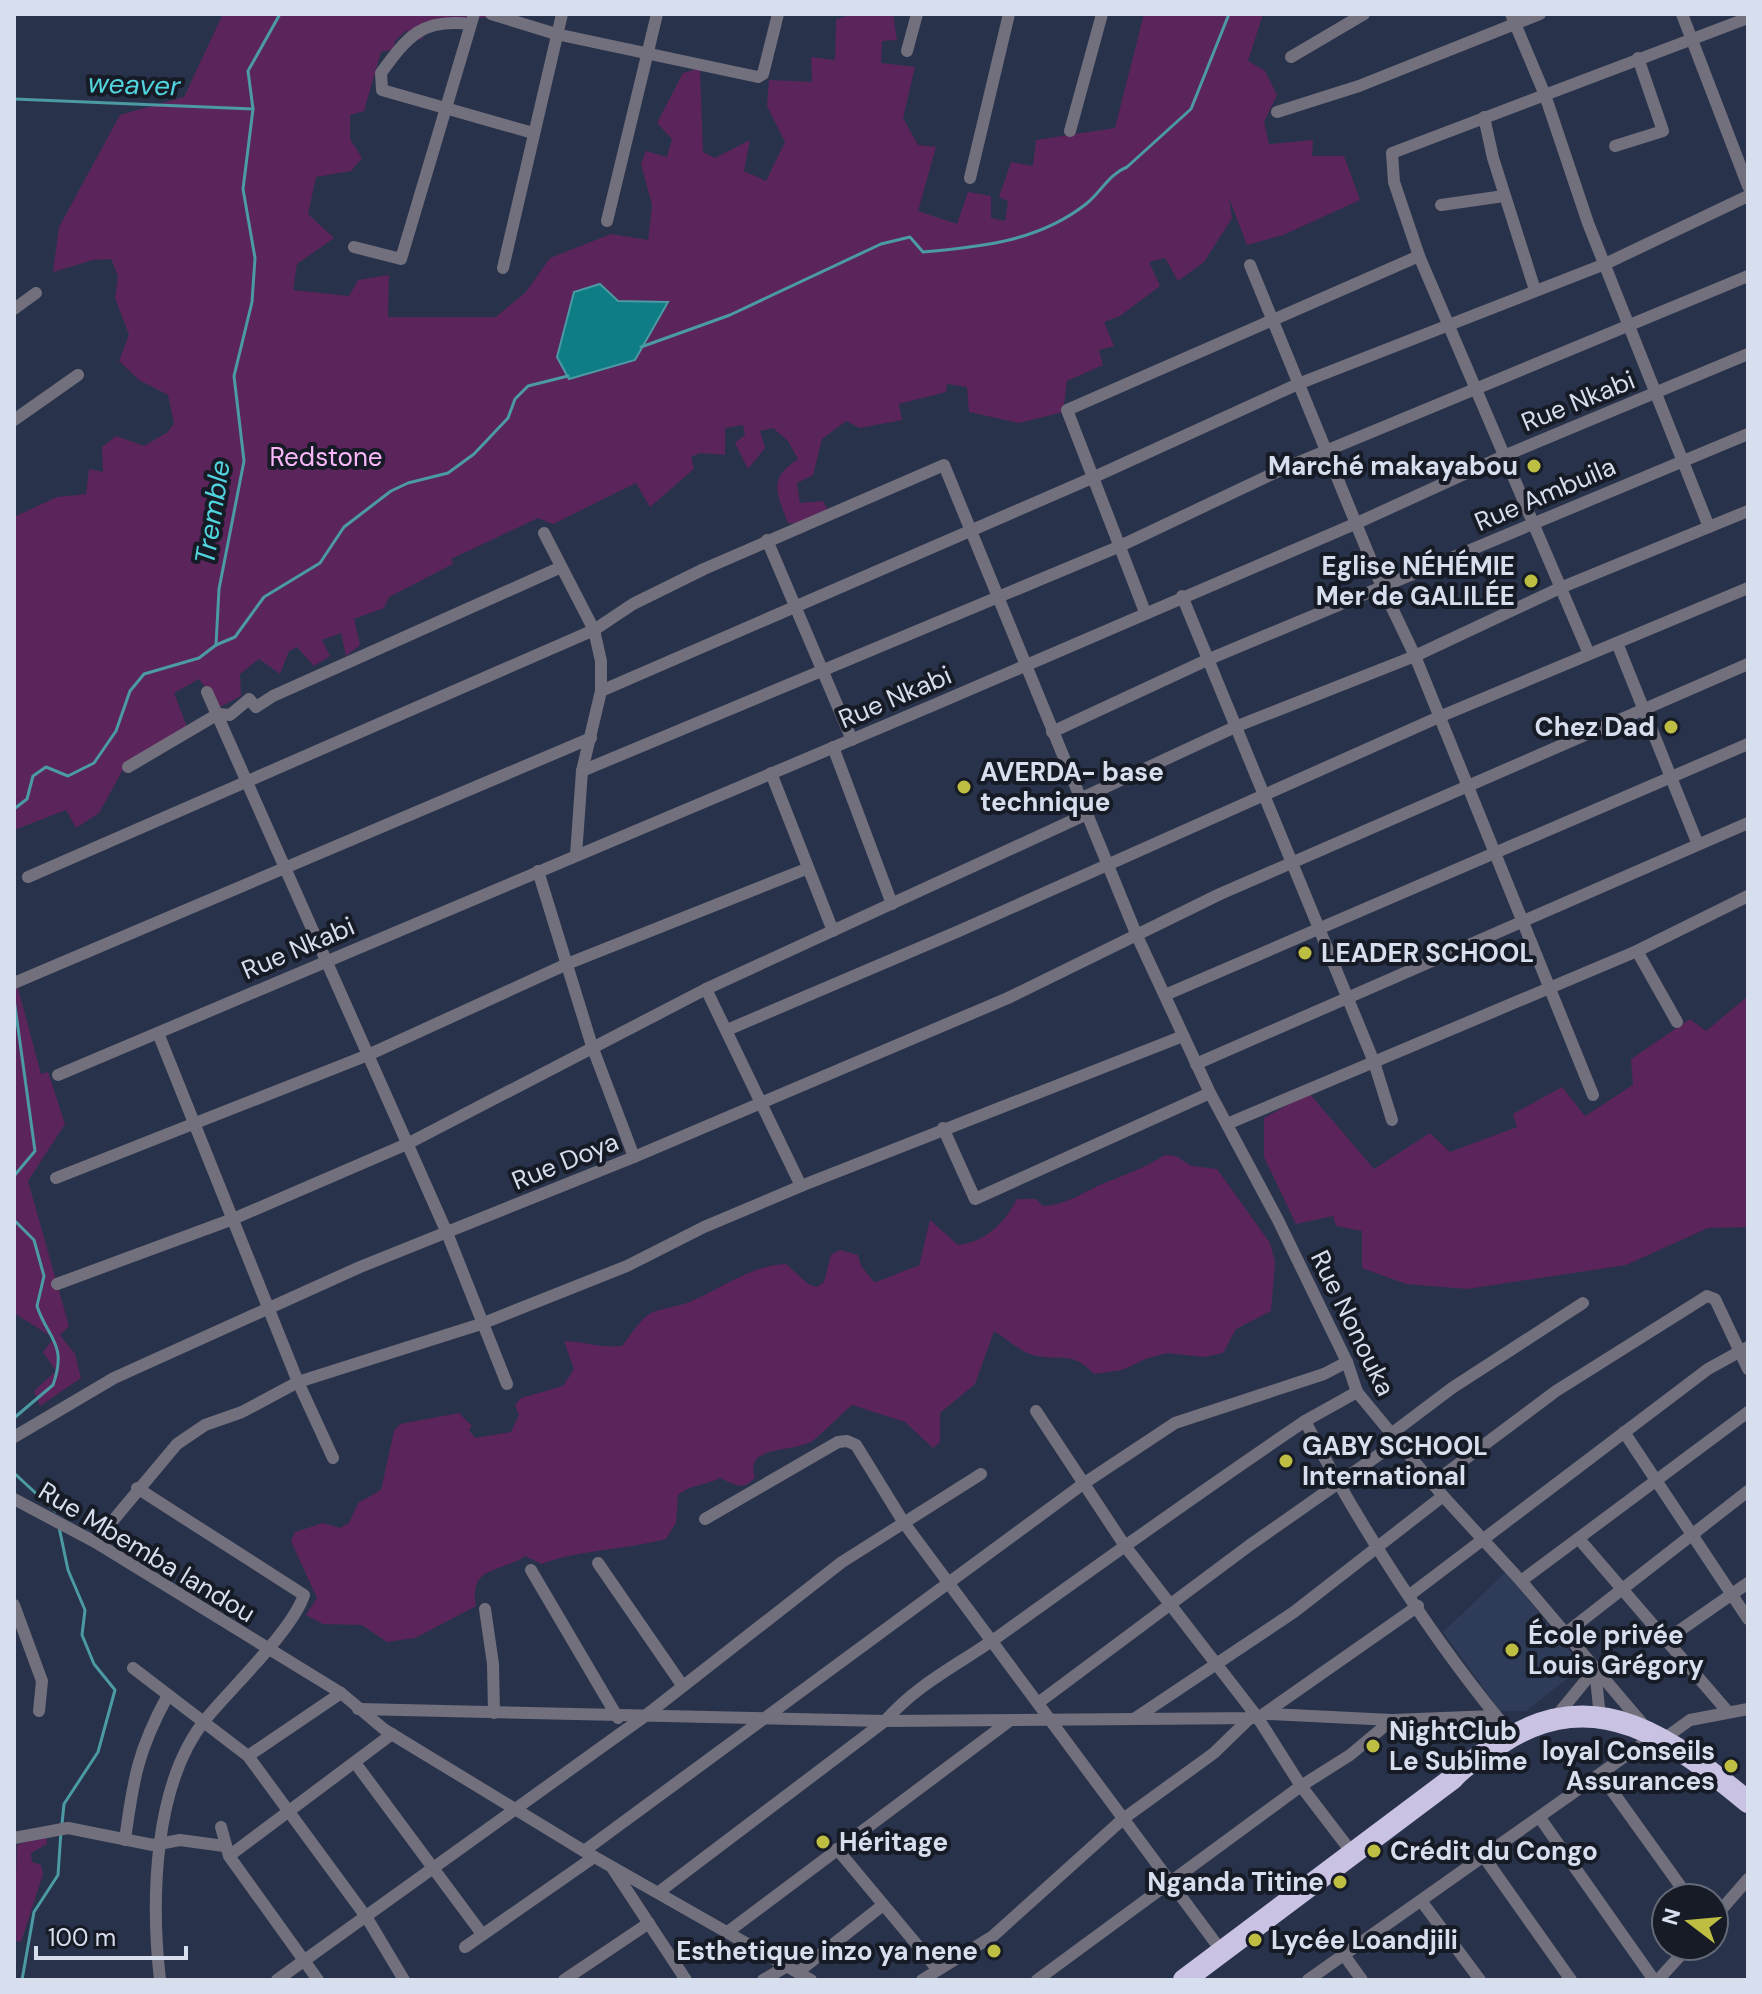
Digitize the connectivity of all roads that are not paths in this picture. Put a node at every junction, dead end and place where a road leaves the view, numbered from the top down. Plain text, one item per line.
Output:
1 (491, 14) edge
2 (562, 14) edge
3 (657, 14) edge
4 (778, 14) edge
5 (917, 14) edge
6 (1009, 14) edge
7 (1102, 14) edge
8 (1364, 14) edge
9 (1540, 14) edge
10 (1682, 14) edge
11 (1748, 18) edge
12 (472, 19) edge
13 (1513, 19) edge
14 (556, 34) junction
15 (1690, 37) junction
16 (907, 51) dead end
17 (647, 54) junction
18 (1291, 57) dead end
19 (1638, 58) junction
20 (1545, 95) junction
21 (447, 109) junction
22 (1277, 112) dead end
23 (1484, 117) junction
24 (1070, 131) dead end
25 (533, 133) junction
26 (1615, 146) dead end
27 (970, 178) dead end
28 (1748, 186) edge
29 (1504, 196) junction
30 (1748, 196) edge
31 (1441, 205) dead end
32 (607, 221) dead end
33 (354, 247) dead end
34 (1419, 256) junction
35 (1605, 264) junction
36 (1250, 265) dead end
37 (503, 268) dead end
38 (1748, 276) edge
39 (1535, 290) junction
40 (36, 293) dead end
41 (14, 309) edge
42 (1272, 320) junction
43 (1449, 322) junction
44 (1629, 325) junction
45 (1748, 354) edge
46 (78, 375) dead end
47 (1298, 384) junction
48 (1477, 387) junction
49 (1657, 393) junction
50 (14, 420) edge
51 (1748, 434) edge
52 (1327, 452) junction
53 (1506, 455) junction
54 (1683, 461) junction
55 (1092, 478) junction
56 (1748, 511) edge
57 (1533, 521) junction
58 (1357, 523) junction
59 (1709, 527) junction
60 (972, 529) junction
61 (544, 533) dead end
62 (767, 540) junction
63 (1118, 547) junction
64 (559, 568) junction
65 (1382, 587) junction
66 (1560, 588) junction
67 (1748, 588) edge
68 (1182, 596) junction
69 (998, 597) junction
70 (795, 605) junction
71 (1145, 612) junction
72 (594, 630) junction
73 (1617, 643) junction
74 (1589, 654) junction
75 (1415, 656) junction
76 (1207, 660) junction
77 (1024, 664) junction
78 (1748, 664) edge
79 (823, 671) junction
80 (601, 691) junction
81 (207, 692) dead end
82 (1642, 711) junction
83 (218, 714) junction
84 (1439, 717) junction
85 (1235, 727) junction
86 (1052, 732) junction
87 (591, 738) junction
88 (852, 740) junction
89 (1748, 744) edge
90 (833, 747) junction
91 (128, 767) dead end
92 (582, 771) junction
93 (771, 773) junction
94 (1670, 778) junction
95 (249, 780) junction
96 (1466, 785) junction
97 (1263, 797) junction
98 (1082, 798) junction
99 (1089, 813) junction
100 (1748, 823) edge
101 (1697, 842) junction
102 (1494, 854) junction
103 (576, 855) junction
104 (1109, 863) junction
105 (1292, 863) junction
106 (286, 867) junction
107 (806, 869) junction
108 (538, 871) junction
109 (28, 877) dead end
110 (1748, 896) edge
111 (892, 904) junction
112 (1522, 921) junction
113 (1317, 928) junction
114 (833, 931) junction
115 (1137, 936) junction
116 (1637, 951) junction
117 (325, 960) junction
118 (567, 964) junction
119 (14, 983) edge
120 (1549, 986) junction
121 (706, 989) junction
122 (1165, 995) junction
123 (1345, 999) junction
124 (1677, 1022) dead end
125 (727, 1030) junction
126 (158, 1033) junction
127 (1183, 1036) junction
128 (592, 1046) junction
129 (368, 1055) junction
130 (1374, 1062) junction
131 (1196, 1064) junction
132 (58, 1075) dead end
133 (1210, 1093) junction
134 (1593, 1095) dead end
135 (762, 1103) junction
136 (1392, 1120) dead end
137 (197, 1123) junction
138 (1227, 1124) junction
139 (943, 1128) junction
140 (407, 1144) junction
141 (634, 1157) junction
142 (56, 1178) dead end
143 (801, 1186) junction
144 (233, 1219) junction
145 (447, 1233) junction
146 (57, 1284) dead end
147 (1583, 1303) dead end
148 (269, 1308) junction
149 (481, 1324) junction
150 (1743, 1349) edge
151 (1347, 1362) junction
152 (1748, 1369) edge
153 (298, 1382) junction
154 (507, 1384) dead end
155 (1357, 1392) junction
156 (1036, 1411) dead end
157 (1748, 1412) edge
158 (1305, 1421) junction
159 (1624, 1432) junction
160 (14, 1437) edge
161 (1394, 1438) junction
162 (333, 1458) dead end
163 (981, 1474) dead end
164 (1656, 1479) junction
165 (1340, 1482) junction
166 (1433, 1483) junction
167 (1083, 1484) junction
168 (137, 1488) junction
169 (1748, 1491) edge
170 (1443, 1496) junction
171 (14, 1499) edge
172 (705, 1519) dead end
173 (904, 1523) junction
174 (1694, 1533) junction
175 (1579, 1539) junction
176 (1484, 1540) junction
177 (95, 1542) junction
178 (1125, 1546) junction
179 (1380, 1547) junction
180 (598, 1563) dead end
181 (531, 1570) dead end
182 (1521, 1581) junction
183 (950, 1583) junction
184 (1748, 1583) edge
185 (1621, 1590) junction
186 (1733, 1594) junction
187 (1415, 1600) junction
188 (1171, 1604) junction
189 (14, 1605) edge
190 (485, 1609) dead end
191 (1748, 1619) edge
192 (1566, 1633) junction
193 (994, 1640) junction
194 (1666, 1640) junction
195 (262, 1647) junction
196 (1217, 1665) junction
197 (133, 1668) dead end
198 (1595, 1669) junction
199 (682, 1685) junction
200 (341, 1693) junction
201 (167, 1697) junction
202 (1038, 1703) junction
203 (358, 1709) junction
204 (1748, 1709) edge
205 (39, 1711) dead end
206 (1728, 1712) junction
207 (494, 1713) junction
208 (645, 1716) junction
209 (1494, 1716) junction
210 (769, 1717) junction
211 (1051, 1717) junction
212 (1259, 1717) junction
213 (1600, 1717) junction
214 (618, 1718) junction
215 (1133, 1720) junction
216 (1392, 1720) junction
217 (1554, 1720) junction
218 (885, 1721) junction
219 (203, 1722) junction
220 (1008, 1722) junction
221 (392, 1734) junction
222 (1512, 1735) junction
223 (1653, 1736) junction
224 (248, 1756) junction
225 (356, 1764) junction
226 (1600, 1774) junction
227 (1452, 1779) junction
228 (1301, 1786) junction
229 (1748, 1802) edge
230 (517, 1811) junction
231 (289, 1812) junction
232 (1748, 1814) edge
233 (1540, 1818) junction
234 (1123, 1819) junction
235 (221, 1827) dead end
236 (15, 1836) edge
237 (125, 1840) junction
238 (162, 1843) junction
239 (837, 1849) junction
240 (227, 1851) junction
241 (589, 1854) junction
242 (1353, 1854) junction
243 (1484, 1857) junction
244 (610, 1866) junction
245 (436, 1869) junction
246 (1748, 1879) edge
247 (1678, 1882) edge
248 (1170, 1883) junction
249 (659, 1892) junction
250 (1730, 1900) edge
251 (1422, 1902) junction
252 (883, 1905) junction
253 (367, 1918) junction
254 (649, 1923) junction
255 (729, 1931) junction
256 (482, 1934) junction
257 (465, 1947) dead end
258 (1223, 1953) junction
259 (1344, 1955) junction
260 (304, 1960) junction
261 (1673, 1962) edge
262 (793, 1969) junction
263 (938, 1970) junction
264 (572, 1978) edge
265 (160, 1980) edge
266 (277, 1980) edge
267 (318, 1980) edge
268 (404, 1980) edge
269 (686, 1980) edge
270 (763, 1980) edge
271 (811, 1980) edge
272 (922, 1980) edge
273 (1037, 1980) edge
274 (1184, 1980) edge
275 (1308, 1980) edge
276 (1362, 1980) edge
277 (1480, 1980) edge
278 (1571, 1980) edge
279 (1656, 1980) edge

1 - 14 street
2 - 14 street
3 - 17 street
4 - 17 street
5 - 16 street
6 - 27 street
7 - 24 street
8 - 18 street
9 - 13 street
10 - 15 street
11 - 15 street
12 - 21 street
12 - 21 street
13 - 20 street
13 - 22 street
14 - 17 street
14 - 25 street
15 - 19 street
15 - 28 street
17 - 32 street
19 - 20 street
19 - 26 street
20 - 23 street
20 - 35 street
21 - 25 street
21 - 33 street
23 - 29 street
23 - 34 street
25 - 37 street
29 - 31 street
29 - 39 street
30 - 35 street
34 - 42 street
34 - 43 street
35 - 39 street
35 - 44 street
36 - 42 street
38 - 44 street
39 - 43 street
40 - 41 street
42 - 47 street
42 - 55 street
43 - 47 street
43 - 48 street
44 - 48 street
44 - 49 street
45 - 49 street, Rue Nkabi
46 - 50 street
47 - 52 street
47 - 55 street
48 - 52 street
48 - 53 street
49 - 53 street, Rue Nkabi
49 - 54 street
51 - 54 street, Rue Ambuila
52 - 58 street
52 - 63 street
53 - 57 street
53 - 58 street, Rue Nkabi
54 - 57 street, Rue Ambuila
54 - 59 street
55 - 60 street
55 - 63 street
56 - 59 street
57 - 65 street, Rue Ambuila
57 - 66 street
58 - 65 street
58 - 68 street, Rue Nkabi
59 - 66 street
60 - 62 street, Rue Nonouka
60 - 69 street, Rue Nonouka
60 - 70 street
61 - 64 street
62 - 70 street
62 - 72 street
63 - 69 street
63 - 71 street
64 - 72 street
64 - 83 street
65 - 75 street
65 - 76 street, Rue Ambuila
66 - 74 street
66 - 75 street
67 - 73 street
68 - 71 street, Rue Nkabi
68 - 76 street
69 - 77 street, Rue Nonouka
69 - 79 street
70 - 79 street
70 - 80 street
71 - 77 street, Rue Nkabi
72 - 80 street
72 - 95 street
73 - 74 street
73 - 82 street
74 - 84 street
75 - 84 street
75 - 85 street
76 - 85 street
76 - 86 street, Rue Ambuila
77 - 86 street, Rue Nonouka
77 - 88 street, Rue Nkabi
78 - 82 street, Rue Doya
79 - 88 street
79 - 92 street
80 - 87 street
81 - 83 street
82 - 94 street
82 - 96 street, Rue Doya
83 - 91 street
83 - 95 street
84 - 96 street
84 - 97 street
85 - 97 street
85 - 98 street
86 - 98 street, Rue Nonouka
87 - 92 street
87 - 106 street
88 - 90 street, Rue Nkabi
89 - 94 street
90 - 93 street, Rue Nkabi
90 - 111 street
92 - 103 street
93 - 103 street, Rue Nkabi
93 - 107 street
94 - 101 street
94 - 102 street
95 - 106 street
95 - 109 street
96 - 102 street
96 - 105 street, Rue Doya
97 - 104 street
97 - 105 street
98 - 99 street, Rue Nonouka
99 - 104 street, Rue Nonouka
99 - 111 street
100 - 101 street
101 - 112 street
102 - 112 street
102 - 113 street
103 - 108 street, Rue Nkabi
104 - 115 street, Rue Nonouka
104 - 125 street
105 - 113 street
105 - 115 street, Rue Doya
106 - 117 street
106 - 119 street
107 - 114 street
107 - 118 street
108 - 117 street, Rue Nkabi
108 - 118 street
110 - 116 street
111 - 114 street
112 - 120 street
112 - 123 street
113 - 122 street
113 - 123 street
114 - 121 street
115 - 122 street, Rue Nonouka
115 - 135 street, Rue Doya
116 - 120 street
116 - 124 street
117 - 126 street, Rue Nkabi
117 - 129 street
118 - 128 street
118 - 129 street
120 - 130 street
120 - 134 street
121 - 125 street
121 - 128 street
122 - 127 street, Rue Nonouka
123 - 130 street
123 - 131 street
125 - 135 street
126 - 132 street, Rue Nkabi
126 - 137 street
127 - 131 street, Rue Nonouka
127 - 139 street
128 - 140 street
128 - 141 street
129 - 137 street
129 - 140 street
130 - 136 street
130 - 138 street
131 - 133 street, Rue Nonouka
133 - 138 street, Rue Nonouka
133 - 139 street
135 - 141 street, Rue Doya
135 - 143 street
137 - 142 street
137 - 144 street
138 - 151 street, Rue Nonouka
139 - 143 street
140 - 144 street
140 - 145 street
141 - 145 street, Rue Doya
143 - 149 street
144 - 146 street
144 - 148 street
145 - 148 street, Rue Doya
145 - 149 street
147 - 161 street
148 - 153 street
148 - 160 street, Rue Doya
149 - 153 street
149 - 154 street
150 - 152 street
150 - 159 street
150 - 166 street
151 - 155 street, Rue Nonouka
151 - 167 street
153 - 162 street
153 - 168 street
155 - 158 street
155 - 161 street, Rue Nonouka
156 - 167 street
157 - 164 street
158 - 165 street
158 - 178 street
159 - 164 street
159 - 176 street
161 - 165 street
161 - 166 street, Rue Nonouka
163 - 173 street
164 - 174 street
164 - 175 street
165 - 179 street
165 - 188 street
166 - 170 street, Rue Nonouka
167 - 178 street
167 - 183 street
168 - 177 street
168 - 195 street
169 - 174 street
170 - 176 street, Rue Nonouka
170 - 179 street
171 - 177 street, Rue Mbemba landou
172 - 173 street
173 - 183 street
173 - 199 street
174 - 185 street
174 - 186 street
175 - 182 street
175 - 185 street
176 - 182 street, Rue Nonouka
176 - 187 street
177 - 195 street, Rue Mbemba landou
178 - 188 street
178 - 193 street
179 - 187 street
179 - 196 street
180 - 199 street
181 - 214 street
182 - 192 street, Rue Nonouka
183 - 193 street
183 - 210 street
184 - 186 street
185 - 192 street
185 - 194 street
186 - 191 street
186 - 194 street
187 - 209 street
187 - 212 street
188 - 196 street
188 - 202 street
189 - 205 street
190 - 207 street
192 - 198 street, Rue Nonouka
193 - 202 street
193 - 218 street
194 - 206 street
195 - 200 street, Rue Mbemba landou
195 - 219 street
196 - 212 street
196 - 215 street
197 - 201 street
198 - 213 street
198 - 217 street
198 - 223 street, Rue Nonouka
199 - 208 street
200 - 203 street, Rue Mbemba landou
200 - 224 street
201 - 219 street
201 - 237 street
202 - 211 street
203 - 207 street
203 - 221 street, Rue Mbemba landou
204 - 206 street
206 - 223 street
207 - 214 street
208 - 210 street
208 - 214 street
208 - 230 street
209 - 216 street
209 - 222 street
210 - 218 street
210 - 241 street
211 - 215 street
211 - 220 street
211 - 234 street
212 - 215 street
212 - 216 street
212 - 228 street
212 - 234 street
213 - 217 highway
213 - 223 highway
216 - 228 street
217 - 222 highway
218 - 220 street
218 - 249 street
219 - 224 street
219 - 238 street
220 - 239 street
221 - 225 street
221 - 230 street, Rue Mbemba landou
222 - 227 highway
223 - 226 street
223 - 227 highway
223 - 229 highway
223 - 232 highway
224 - 231 street
225 - 231 street
225 - 245 street
226 - 233 street
226 - 247 street
227 - 242 highway
228 - 242 street
228 - 248 street
230 - 241 street, Rue Mbemba landou
230 - 245 street
231 - 240 street
231 - 253 street
233 - 243 street
233 - 279 street
234 - 248 street
234 - 263 street
235 - 240 street
236 - 237 street
237 - 238 street
238 - 240 street
238 - 265 street
239 - 252 street
239 - 255 street
240 - 260 street
241 - 244 street, Rue Mbemba landou
241 - 256 street
242 - 258 highway
243 - 251 street
243 - 278 street
244 - 249 street, Rue Mbemba landou
244 - 254 street
245 - 253 street
245 - 256 street
246 - 250 street
248 - 258 street
248 - 273 street
249 - 255 street, Rue Mbemba landou
251 - 259 street
251 - 277 street
252 - 262 street
252 - 263 street
253 - 260 street
253 - 268 street
254 - 264 street
254 - 269 street
255 - 262 street, Rue Mbemba landou
256 - 257 street
258 - 274 highway
259 - 275 street
259 - 276 street
260 - 266 street
260 - 267 street
261 - 279 street
262 - 270 street
262 - 271 street, Rue Mbemba landou
263 - 272 street

